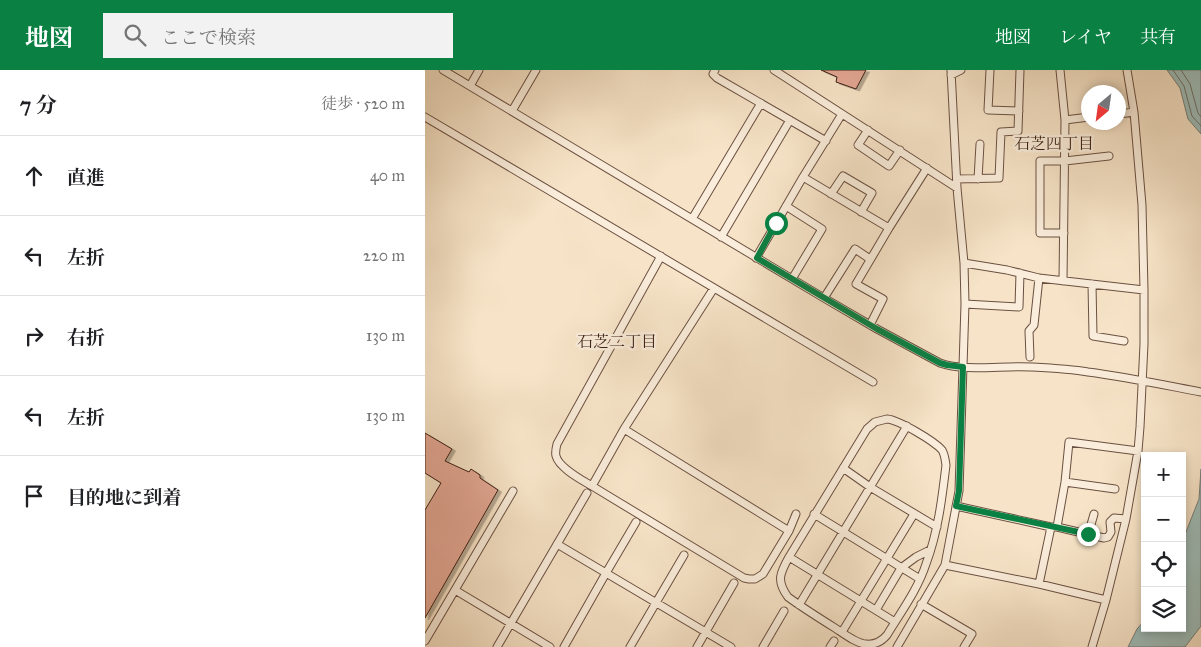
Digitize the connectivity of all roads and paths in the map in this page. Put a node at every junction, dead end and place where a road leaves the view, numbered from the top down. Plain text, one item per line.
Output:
1 (443, 70) edge
2 (479, 70) edge
3 (536, 70) edge
4 (715, 70) edge
5 (774, 70) edge
6 (961, 70) edge
7 (990, 70) edge
8 (1020, 70) edge
9 (1060, 70) edge
10 (1127, 70) edge
11 (951, 73) edge
12 (470, 86) junction
13 (761, 103) junction
14 (512, 111) junction
15 (1019, 111) junction
16 (1134, 112) junction
17 (1126, 113) edge
18 (842, 114) junction
19 (425, 117) edge
20 (1081, 118) edge
21 (790, 120) junction
22 (1065, 120) junction
23 (868, 130) junction
24 (826, 141) junction
25 (979, 144) dead end
26 (900, 150) junction
27 (1109, 156) dead end
28 (1065, 161) junction
29 (927, 168) junction
30 (803, 177) junction
31 (957, 179) junction
32 (978, 179) junction
33 (957, 188) junction
34 (831, 194) junction
35 (786, 206) junction
36 (861, 212) junction
37 (692, 219) junction
38 (889, 228) junction
39 (1064, 233) junction
40 (721, 237) junction
41 (661, 256) junction
42 (757, 258) junction
43 (871, 259) junction
44 (964, 263) junction
45 (1019, 273) junction
46 (1039, 278) junction
47 (792, 279) junction
48 (1063, 281) junction
49 (1092, 284) junction
50 (715, 288) junction
51 (1144, 290) junction
52 (824, 298) junction
53 (965, 304) junction
54 (870, 325) junction
55 (1124, 341) dead end
56 (1030, 357) dead end
57 (963, 367) junction
58 (1143, 381) junction
59 (873, 382) dead end
60 (1201, 392) edge
61 (907, 426) junction
62 (624, 429) junction
63 (1138, 451) junction
64 (843, 468) junction
65 (1065, 482) junction
66 (592, 486) junction
67 (870, 487) junction
68 (1115, 489) dead end
69 (513, 491) dead end
70 (587, 493) dead end
71 (956, 506) junction
72 (797, 514) dead end
73 (814, 514) junction
74 (914, 514) junction
75 (1093, 514) dead end
76 (1125, 519) junction
77 (636, 522) dead end
78 (937, 527) junction
79 (1054, 527) junction
80 (789, 531) junction
81 (843, 532) junction
82 (1088, 534) junction
83 (557, 544) junction
84 (930, 550) junction
85 (684, 555) dead end
86 (789, 557) junction
87 (887, 559) junction
88 (945, 565) junction
89 (901, 568) junction
90 (606, 573) junction
91 (817, 574) junction
92 (920, 579) junction
93 (734, 583) dead end
94 (1039, 584) junction
95 (455, 590) junction
96 (1106, 600) junction
97 (861, 601) junction
98 (656, 603) junction
99 (921, 604) junction
100 (799, 605) junction
101 (875, 610) junction
102 (784, 611) dead end
103 (895, 622) junction
104 (511, 624) junction
105 (706, 632) junction
106 (842, 632) junction
107 (425, 641) edge
108 (899, 646) edge
109 (497, 647) edge
110 (550, 647) edge
111 (565, 647) edge
112 (631, 647) edge
113 (697, 647) edge
114 (731, 647) edge
115 (763, 647) edge
116 (964, 647) edge
117 (1091, 647) edge

1 - 12 street
2 - 12 street
3 - 14 street
4 - 13 street
5 - 18 street
6 - 11 street
7 - 15 street
8 - 15 street
9 - 22 street
10 - 16 street
11 - 31 street
12 - 14 street
13 - 21 street
13 - 37 street
14 - 37 street
15 - 32 street
16 - 17 street
16 - 51 street
18 - 23 street
18 - 24 street
19 - 41 street
20 - 22 street
21 - 24 street
21 - 40 street
22 - 28 street
23 - 26 street
23 - 26 street
24 - 30 street
25 - 32 street
26 - 29 street
27 - 28 street
28 - 39 street
28 - 39 street
29 - 33 street
29 - 38 street
30 - 34 street
30 - 35 street
31 - 32 street
31 - 33 street
33 - 44 street
34 - 36 street
34 - 36 street
35 - 42 street
35 - 47 street
36 - 38 street
37 - 40 street
38 - 43 street
39 - 48 street
40 - 42 street
41 - 50 street
41 - 66 street
42 - 47 street
43 - 52 street
43 - 54 street
44 - 45 street
44 - 53 street
45 - 46 street
45 - 53 street
46 - 48 street
46 - 56 street
47 - 52 street
48 - 49 street
49 - 51 street
49 - 55 street
50 - 59 street
50 - 62 street
51 - 58 street
52 - 54 street
53 - 57 street
54 - 57 street
57 - 58 street
57 - 71 street
58 - 60 street
58 - 63 street
61 - 64 street
61 - 67 street
61 - 78 street
62 - 66 street
62 - 80 street
63 - 65 street
63 - 76 street
64 - 67 street
64 - 73 street
65 - 68 street
65 - 79 street
66 - 80 street
67 - 74 street
67 - 81 street
69 - 95 street
70 - 83 street
71 - 79 street
71 - 88 street
72 - 80 street
73 - 81 street
73 - 86 street
74 - 78 street
74 - 87 street
75 - 82 street
76 - 82 street
76 - 96 street
77 - 90 street
78 - 84 street
79 - 82 street
79 - 94 street
81 - 87 street
81 - 91 street
83 - 90 street
83 - 104 street
84 - 89 street
84 - 92 street
85 - 98 street
86 - 91 street
86 - 100 street
87 - 89 street
87 - 97 street
88 - 94 street
88 - 99 street
89 - 92 street
89 - 101 street
90 - 98 street
90 - 111 street
91 - 97 street
91 - 100 street
92 - 103 street
93 - 105 street
94 - 96 street
95 - 104 street
95 - 107 street
96 - 117 street
97 - 101 street
97 - 106 street
98 - 105 street
98 - 112 street
99 - 108 street
99 - 116 street
100 - 106 street
101 - 103 street
102 - 115 street
103 - 106 street
104 - 109 street
104 - 110 street
105 - 113 street
105 - 114 street

